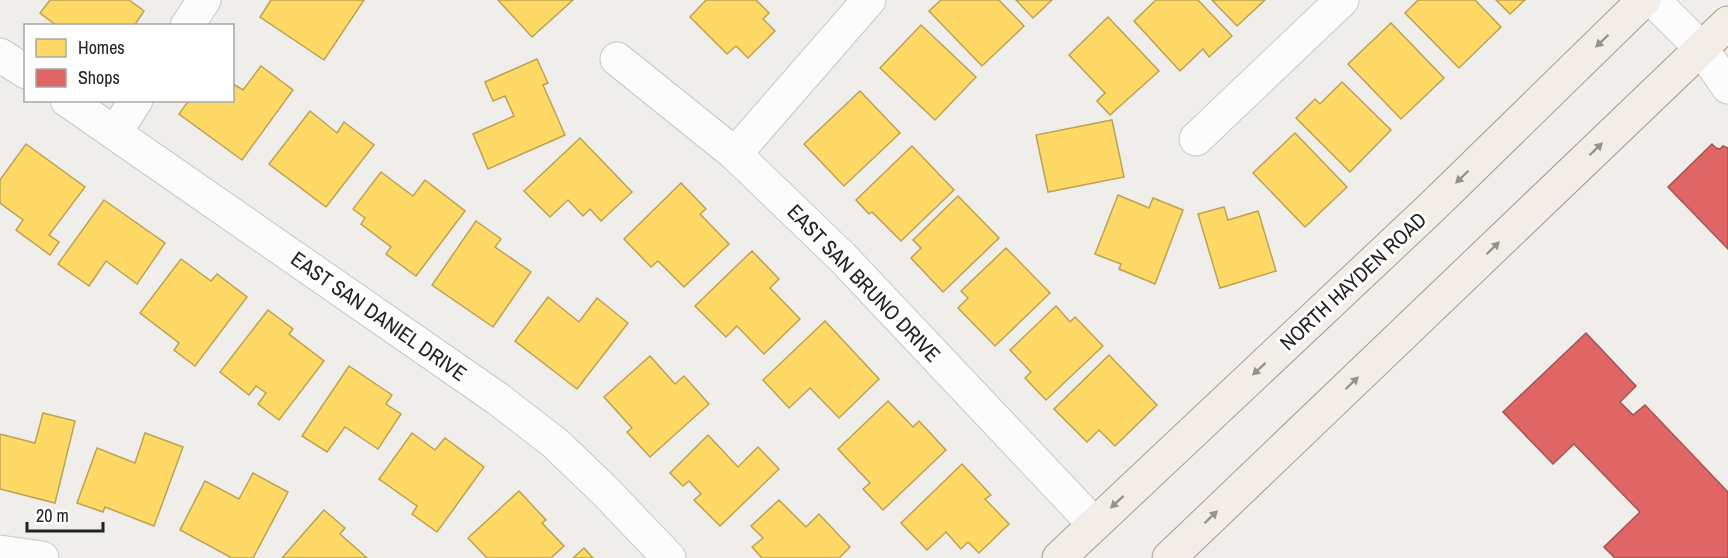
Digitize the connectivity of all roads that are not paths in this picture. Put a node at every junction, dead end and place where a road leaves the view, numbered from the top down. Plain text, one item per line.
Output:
1 (204, 0) edge
2 (869, 0) edge
3 (1342, 0) edge
4 (1644, 0) edge
5 (1653, 0) edge
6 (1728, 23) edge
7 (188, 24) edge
8 (0, 55) edge
9 (1715, 56) edge
10 (617, 59) dead end
11 (24, 71) edge
12 (1728, 87) edge
13 (70, 102) edge
14 (135, 102) edge
15 (115, 133) junction
16 (1196, 139) dead end
17 (735, 154) junction
18 (1094, 524) junction
19 (0, 552) edge
20 (42, 558) edge
21 (669, 558) edge
22 (1059, 558) edge
23 (1169, 558) edge

1 - 7 street
2 - 17 street
3 - 16 street
4 -> 18 main road, NORTH HAYDEN ROAD
5 - 9 street
6 - 9 main road
8 - 11 street
9 - 12 street
23 -> 9 main road
10 - 17 street, EAST SAN BRUNO DRIVE
13 - 15 street, EAST SAN DANIEL DRIVE
14 - 15 street
15 - 21 street, EAST SAN DANIEL DRIVE
17 - 18 street, EAST SAN BRUNO DRIVE
18 - 22 main road, NORTH HAYDEN ROAD
19 - 20 street

